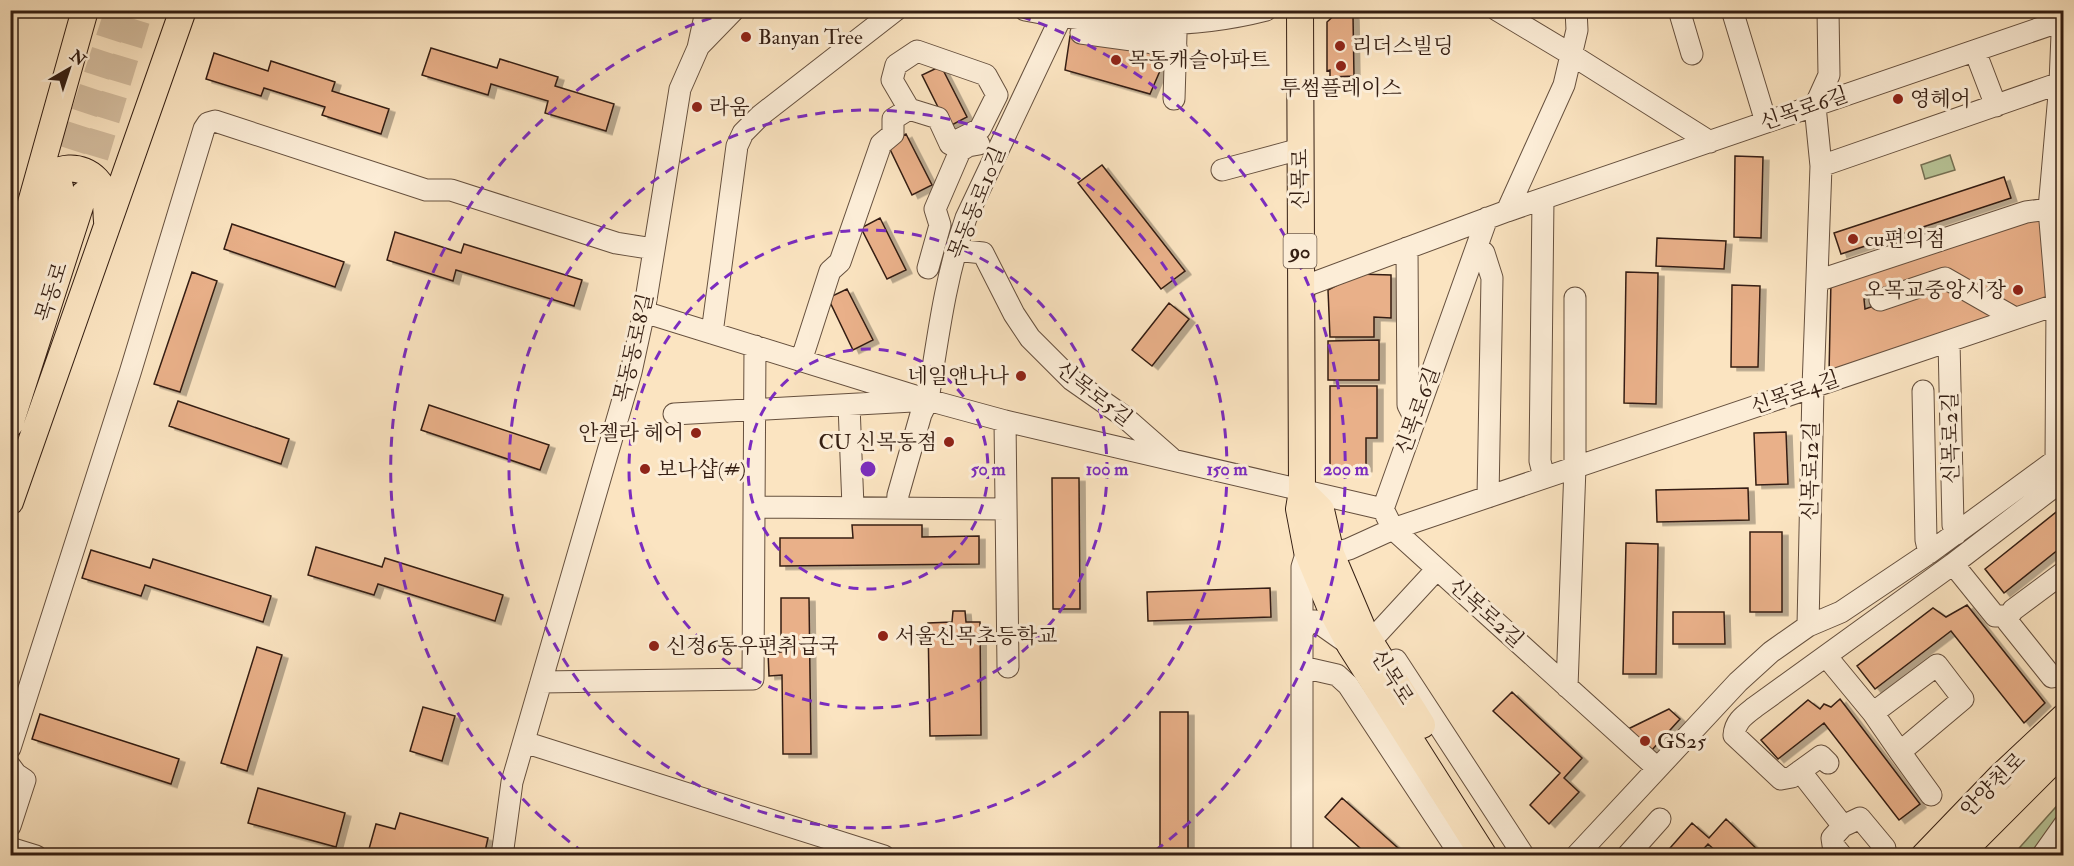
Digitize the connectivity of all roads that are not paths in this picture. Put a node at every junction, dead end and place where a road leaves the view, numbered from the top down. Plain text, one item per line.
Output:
1 (85, 10) edge
2 (183, 10) edge
3 (705, 10) edge
4 (734, 10) edge
5 (896, 10) edge
6 (1025, 10) edge
7 (1266, 10) edge
8 (1300, 10) edge
9 (1497, 10) edge
10 (1576, 10) edge
11 (1679, 10) edge
12 (1732, 10) edge
13 (1828, 10) edge
14 (1069, 16) edge
15 (2063, 17) edge
16 (1176, 35) junction
17 (698, 48) junction
18 (1975, 51) junction
19 (1692, 54) dead end
20 (1572, 55) junction
21 (2060, 83) junction
22 (1174, 99) dead end
23 (1815, 106) junction
24 (1996, 106) junction
25 (909, 109) junction
26 (1766, 122) junction
27 (1710, 142) junction
28 (1000, 147) junction
29 (1300, 149) junction
30 (2059, 151) edge
31 (1821, 166) junction
32 (1222, 170) dead end
33 (1543, 198) junction
34 (32, 200) junction
35 (2049, 209) junction
36 (1507, 211) junction
37 (1487, 218) junction
38 (107, 227) junction
39 (1477, 246) junction
40 (1407, 248) junction
41 (654, 249) junction
42 (955, 250) junction
43 (928, 268) dead end
44 (10, 278) edge
45 (1817, 281) junction
46 (1300, 288) junction
47 (1575, 298) dead end
48 (1880, 300) dead end
49 (2060, 303) edge
50 (644, 312) junction
51 (2015, 318) junction
52 (712, 333) junction
53 (1949, 341) junction
54 (10, 346) edge
55 (755, 346) junction
56 (801, 361) junction
57 (1813, 388) junction
58 (1923, 391) dead end
59 (928, 400) junction
60 (849, 405) junction
61 (754, 410) junction
62 (674, 414) dead end
63 (1415, 419) junction
64 (1005, 421) junction
65 (10, 424) edge
66 (1173, 460) junction
67 (2061, 464) edge
68 (1575, 467) junction
69 (1544, 477) junction
70 (1302, 491) junction
71 (1488, 497) junction
72 (10, 502) edge
73 (754, 507) junction
74 (854, 507) junction
75 (897, 508) junction
76 (1006, 509) junction
77 (1383, 509) junction
78 (1393, 529) junction
79 (1956, 534) junction
80 (1319, 553) junction
81 (1929, 553) junction
82 (1953, 564) junction
83 (1437, 569) junction
84 (2064, 572) edge
85 (2008, 616) junction
86 (1368, 625) junction
87 (1808, 626) junction
88 (1302, 632) junction
89 (1350, 645) junction
90 (1826, 656) junction
91 (1008, 667) dead end
92 (1302, 667) junction
93 (2052, 676) dead end
94 (541, 682) junction
95 (1567, 687) junction
96 (2064, 717) edge
97 (1882, 718) junction
98 (524, 742) junction
99 (10, 748) edge
100 (2064, 750) edge
101 (1900, 752) junction
102 (1828, 763) dead end
103 (10, 766) edge
104 (2064, 767) edge
105 (1657, 768) junction
106 (1800, 771) junction
107 (1931, 795) dead end
108 (1660, 819) dead end
109 (2064, 825) edge
110 (10, 826) edge
111 (1843, 826) junction
112 (10, 848) edge
113 (1885, 848) dead end
114 (36, 855) edge
115 (502, 855) edge
116 (884, 855) edge
117 (1302, 855) edge
118 (1461, 855) edge
119 (1484, 855) edge
120 (1502, 855) edge
121 (1524, 855) edge
122 (1576, 855) edge
123 (1627, 855) edge
124 (1842, 855) edge
125 (1924, 855) edge
126 (1958, 855) edge
127 (1979, 855) edge
128 (2042, 855) edge

1 - 34 main road
2 - 38 main road
3 - 17 street, 목동동로8길
4 - 17 street
5 - 52 street
6 - 14 street
7 - 16 street
8 - 29 main road, 신목로 / 90
9 - 20 street
10 - 20 street
11 - 19 street
12 - 26 street
13 - 23 street
14 - 16 street
14 - 16 street
14 - 28 street, 목동동로10길
15 - 18 street, 신목로6길
15 - 21 street
16 - 22 street
17 - 41 street, 목동동로8길
18 - 23 street, 신목로6길
18 - 24 street
20 - 27 street
20 - 36 street
21 - 24 street
21 - 30 street
23 - 26 street, 신목로6길
23 - 31 street, 신목로12길
24 - 31 street
25 - 25 street
25 - 56 street
26 - 27 street, 신목로6길
27 - 33 street, 신목로6길
28 - 42 street, 목동동로10길
28 - 43 street
29 - 32 street
29 - 46 main road, 신목로 / 90
30 - 35 street
31 - 45 street, 신목로12길
33 - 36 street, 신목로6길
33 - 69 street
34 - 38 main road
34 - 44 main road
35 - 45 street
35 - 49 street
36 - 37 street, 신목로6길
37 - 39 street, 신목로6길
37 - 40 street, 신목로6길
38 - 72 main road
39 - 63 street, 신목로6길
39 - 71 street
40 - 46 street, 신목로6길
40 - 63 street
41 - 50 street, 목동동로8길
41 - 99 street
42 - 59 street, 목동동로10길
42 - 66 street, 신목로5길
45 - 57 street, 신목로12길
46 - 70 main road, 신목로 / 90
47 - 68 street
48 - 51 street
49 - 51 street, 신목로4길
49 - 67 street
50 - 52 street, 신목로5길
50 - 94 street, 목동동로8길
51 - 53 street, 신목로4길
52 - 55 street, 신목로5길
53 - 57 street, 신목로4길
53 - 79 street, 신목로2길
54 - 65 main road, 목동로
55 - 56 street, 신목로5길
55 - 61 street
56 - 59 street, 신목로5길
57 - 68 street, 신목로4길
57 - 87 street, 신목로12길
58 - 81 street, 신목로2길
59 - 60 street, 신목로5길
59 - 64 street, 신목로5길
59 - 75 street
60 - 61 street, 신목로5길
60 - 74 street
61 - 62 street
61 - 73 street
63 - 77 street, 신목로6길
64 - 66 street, 신목로5길
64 - 76 street
66 - 70 street, 신목로5길
67 - 79 street
67 - 82 street
68 - 69 street, 신목로4길
68 - 95 street
69 - 71 street, 신목로4길
70 - 77 street
70 - 80 main road, 신목로
71 - 78 street, 신목로4길
73 - 74 street
73 - 94 street
74 - 75 street
75 - 76 street
76 - 91 street
77 - 78 street, 신목로2길
78 - 80 street, 신목로4길
78 - 83 street, 신목로2길
79 - 81 street
80 - 86 main road, 신목로
80 - 88 street, 신목로
80 - 89 main road, 신목로
81 - 87 street
82 - 85 street
82 - 90 street
83 - 86 street
83 - 95 street, 신목로2길
84 - 85 street
85 - 93 street
86 - 120 main road, 신목로
86 - 121 street
87 - 105 street
88 - 89 street
88 - 92 street, 신목로
89 - 119 main road, 신목로
90 - 97 street
90 - 106 street
92 - 117 street, 신목로
92 - 118 street
94 - 98 street, 목동동로8길
95 - 105 street, 신목로2길
96 - 125 main road, 안양천로
97 - 101 street
97 - 101 street
98 - 115 street, 목동동로8길
98 - 116 street
100 - 126 main road, 안양천로
101 - 107 street
102 - 106 street
103 - 110 street
104 - 127 main road
105 - 122 street
106 - 111 street
108 - 123 street
109 - 128 street
111 - 113 street
111 - 124 street
112 - 114 street

